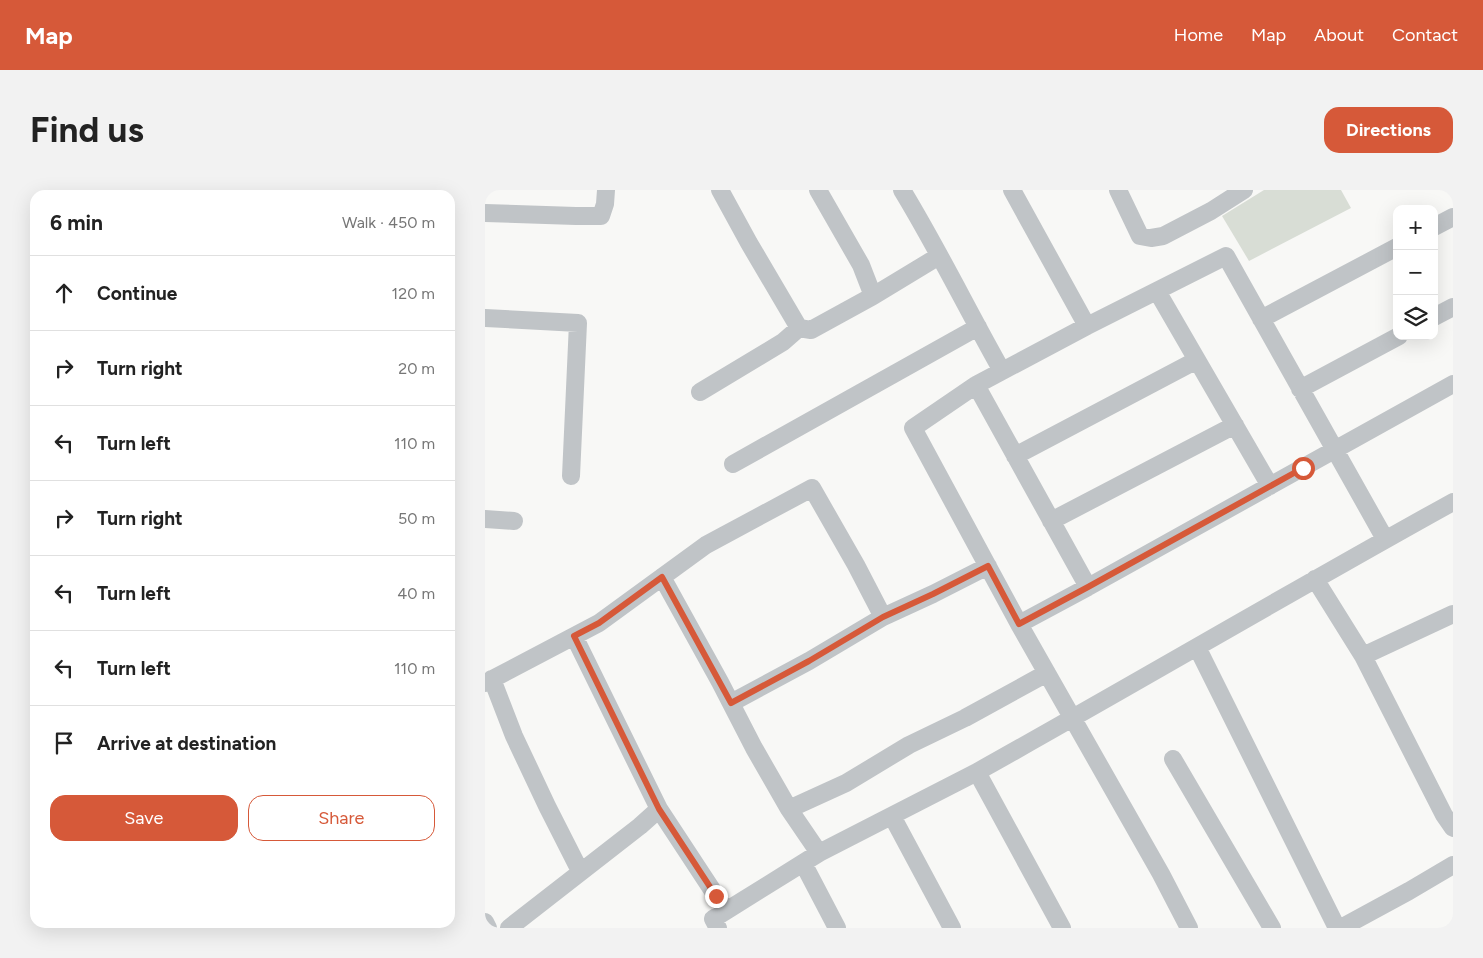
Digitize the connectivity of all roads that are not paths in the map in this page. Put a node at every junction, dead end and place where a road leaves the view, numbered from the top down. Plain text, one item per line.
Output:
1 (606, 190) edge
2 (720, 190) edge
3 (819, 190) edge
4 (902, 190) edge
5 (1012, 190) edge
6 (1118, 190) edge
7 (1244, 190) edge
8 (485, 213) edge
9 (1453, 217) edge
10 (1438, 225) edge
11 (1393, 249) edge
12 (939, 256) junction
13 (1157, 291) junction
14 (873, 296) junction
15 (1453, 307) edge
16 (1438, 315) edge
17 (485, 318) edge
18 (1261, 319) junction
19 (1087, 326) junction
20 (978, 327) junction
21 (799, 328) junction
22 (1393, 339) edge
23 (1197, 360) junction
24 (1002, 371) junction
25 (1453, 384) edge
26 (976, 385) junction
27 (1301, 388) junction
28 (700, 392) dead end
29 (1235, 425) junction
30 (1335, 450) junction
31 (1015, 456) junction
32 (733, 464) dead end
33 (571, 476) dead end
34 (1270, 486) junction
35 (1453, 502) edge
36 (485, 519) edge
37 (514, 521) dead end
38 (1051, 521) junction
39 (1385, 539) junction
40 (988, 566) junction
41 (662, 577) junction
42 (1315, 579) junction
43 (1088, 587) junction
44 (1453, 614) edge
45 (883, 617) junction
46 (1019, 624) junction
47 (574, 636) junction
48 (1197, 647) junction
49 (1363, 656) junction
50 (1047, 673) junction
51 (489, 681) edge
52 (731, 703) junction
53 (1073, 718) junction
54 (1173, 758) dead end
55 (977, 772) junction
56 (659, 809) junction
57 (789, 809) junction
58 (892, 816) junction
59 (1453, 828) edge
60 (819, 853) junction
61 (803, 864) junction
62 (1453, 865) edge
63 (580, 871) junction
64 (485, 922) edge
65 (714, 922) edge
66 (488, 928) edge
67 (509, 928) edge
68 (837, 928) edge
69 (952, 928) edge
70 (1062, 928) edge
71 (1189, 928) edge
72 (1273, 928) edge
73 (1337, 928) edge
74 (1341, 928) edge

1 - 8 street
2 - 21 street
3 - 14 street
4 - 12 street
5 - 19 street
6 - 7 street
9 - 10 street
11 - 18 street
12 - 14 street
12 - 20 street
13 - 18 street
13 - 19 street
13 - 23 street
14 - 21 street
15 - 16 street
17 - 33 street
18 - 27 street
19 - 24 street
20 - 24 street
20 - 32 street
21 - 28 street
22 - 27 street
23 - 29 street
23 - 31 street
24 - 26 street
25 - 30 street
26 - 31 street
26 - 40 street
27 - 30 street
29 - 34 street
29 - 38 street
30 - 34 street
30 - 39 street
31 - 38 street
34 - 43 street
35 - 39 street
36 - 37 street
38 - 43 street
39 - 42 street
40 - 45 street
40 - 46 street
41 - 45 street
41 - 47 street
41 - 52 street
42 - 48 street
42 - 49 street
43 - 46 street
44 - 49 street
45 - 52 street
46 - 50 street
47 - 51 street
47 - 56 street
48 - 53 street
48 - 73 street
49 - 59 street
50 - 53 street
50 - 57 street
51 - 63 street
52 - 57 street
53 - 55 street
53 - 71 street
54 - 72 street
55 - 58 street
55 - 70 street
56 - 63 street
56 - 65 street
57 - 60 street
58 - 60 street
58 - 69 street
60 - 61 street
61 - 65 street
61 - 68 street
62 - 74 street
63 - 67 street
64 - 66 street

